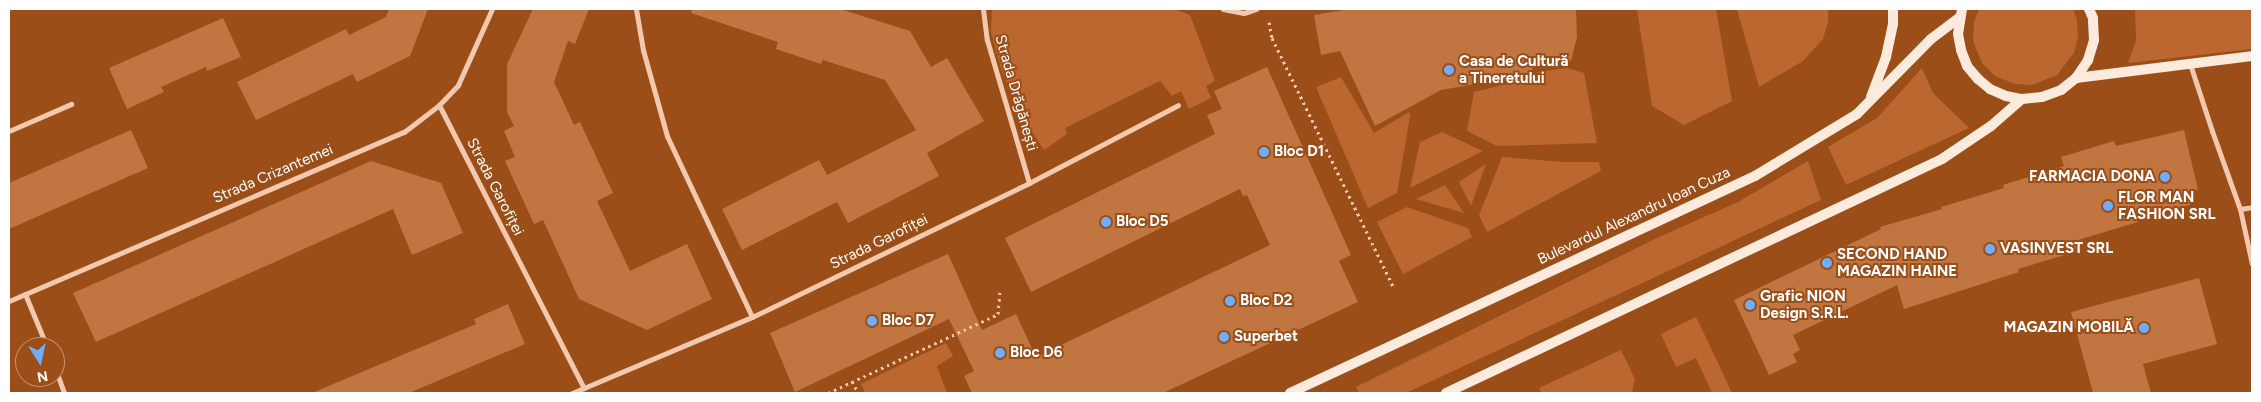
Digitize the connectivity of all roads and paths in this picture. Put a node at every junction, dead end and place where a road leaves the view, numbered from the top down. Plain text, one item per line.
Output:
1 (492, 9) edge
2 (636, 9) edge
3 (983, 9) edge
4 (1223, 9) edge
5 (1256, 9) edge
6 (1893, 9) edge
7 (2089, 9) edge
8 (1961, 13) edge
9 (1269, 19) dead end
10 (2252, 56) edge
11 (2190, 63) junction
12 (2076, 78) junction
13 (2022, 99) junction
14 (1868, 103) junction
15 (71, 104) dead end
16 (439, 105) junction
17 (1178, 105) dead end
18 (9, 131) edge
19 (1029, 183) junction
20 (2252, 207) edge
21 (2240, 209) junction
22 (2252, 264) edge
23 (1394, 288) dead end
24 (1000, 291) dead end
25 (24, 294) junction
26 (9, 301) edge
27 (752, 317) junction
28 (43, 337) edge
29 (852, 381) junction
30 (584, 388) junction
31 (572, 393) edge
32 (828, 393) edge
33 (858, 393) edge
34 (1290, 393) edge
35 (1446, 393) edge

1 - 16 street, Strada Crizantemei
2 - 27 street
3 - 19 street, Strada Drăgănești
4 - 5 street
6 - 14 main road
7 - 12 main road
8 - 13 main road
8 - 14 main road, Bulevardul Alexandru Ioan Cuza
9 - 23 path
10 - 11 main road
11 - 12 main road
11 - 21 street
12 - 13 main road
13 - 35 main road
14 - 34 main road, Bulevardul Alexandru Ioan Cuza
15 - 18 street
16 - 25 street, Strada Crizantemei
16 - 30 street, Strada Garofiței
17 - 19 street, Strada Garofiței
19 - 27 street, Strada Garofiței
20 - 21 street
21 - 22 street
24 - 29 path
25 - 26 street, Strada Crizantemei
25 - 28 street
27 - 30 street, Strada Garofiței
29 - 32 path
29 - 33 path
30 - 31 street, Strada Garofiței

